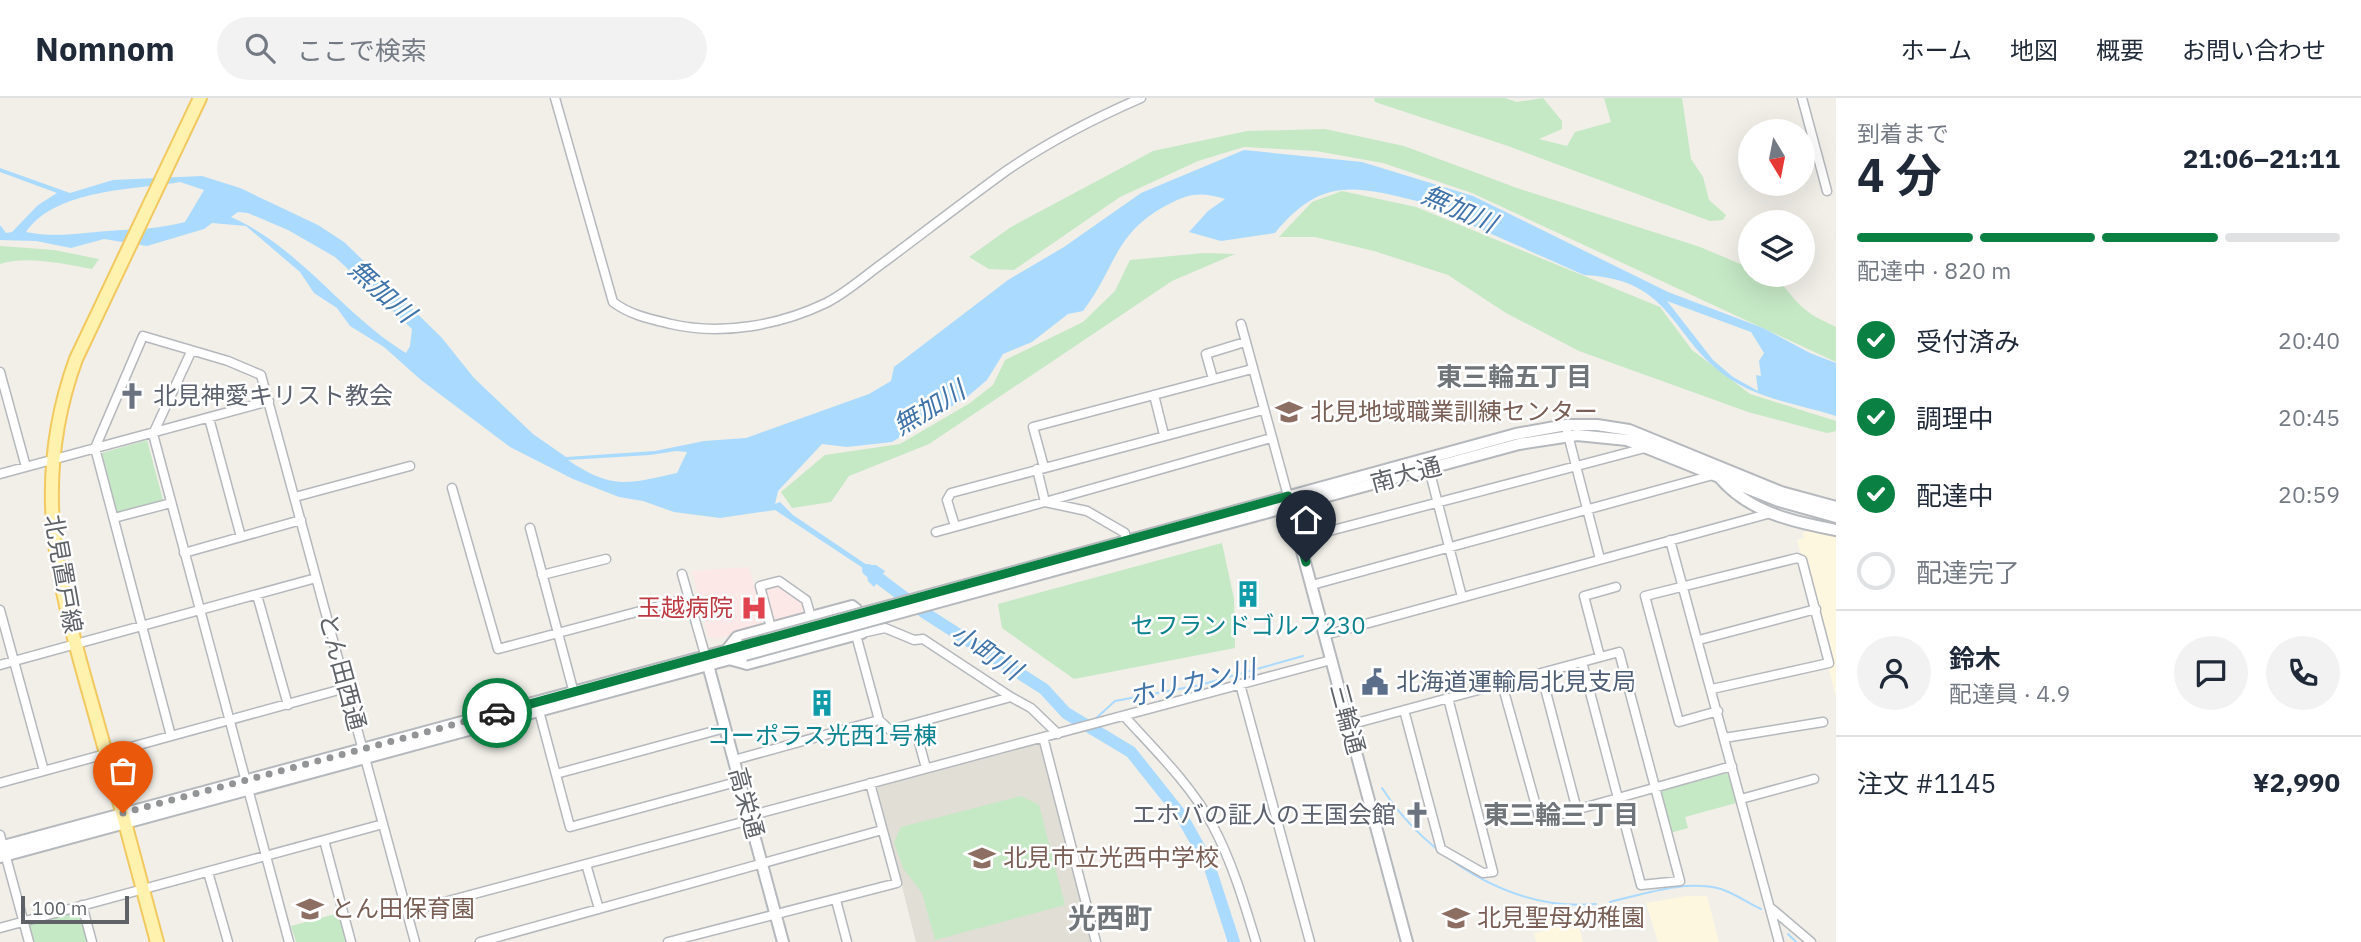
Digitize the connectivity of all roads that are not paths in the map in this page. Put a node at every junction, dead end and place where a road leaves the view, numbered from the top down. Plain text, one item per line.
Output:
1 (555, 98) edge
2 (1141, 98) edge
3 (1802, 98) edge
4 (199, 99) edge
5 (1827, 191) dead end
6 (1241, 324) dead end
7 (1245, 342) junction
8 (191, 352) junction
9 (1252, 369) junction
10 (0, 372) edge
11 (1213, 379) junction
12 (1154, 395) junction
13 (269, 401) junction
14 (1263, 410) junction
15 (209, 418) junction
16 (1567, 430) junction
17 (153, 434) junction
18 (1164, 435) junction
19 (1271, 438) junction
20 (1649, 447) junction
21 (95, 448) junction
22 (56, 459) junction
23 (1427, 464) junction
24 (1575, 464) junction
25 (410, 466) dead end
26 (26, 467) junction
27 (1041, 468) junction
28 (1721, 471) junction
29 (0, 474) edge
30 (452, 488) dead end
31 (295, 497) junction
32 (1289, 501) junction
33 (1437, 501) junction
34 (1045, 502) junction
35 (171, 503) junction
36 (1836, 507) edge
37 (1587, 508) junction
38 (1771, 513) junction
39 (1836, 517) edge
40 (114, 518) junction
41 (301, 520) junction
42 (955, 526) junction
43 (530, 528) dead end
44 (1836, 530) edge
45 (936, 532) dead end
46 (241, 537) junction
47 (1299, 539) junction
48 (1670, 540) junction
49 (1450, 545) junction
50 (1125, 547) junction
51 (184, 553) junction
52 (606, 559) dead end
53 (1600, 559) junction
54 (682, 574) dead end
55 (542, 575) junction
56 (316, 578) junction
57 (1312, 585) junction
58 (1683, 585) junction
59 (1616, 587) dead end
60 (257, 595) junction
61 (1462, 597) junction
62 (689, 598) junction
63 (1816, 609) junction
64 (0, 610) edge
65 (200, 611) junction
66 (811, 617) junction
67 (142, 627) junction
68 (771, 628) junction
69 (557, 633) junction
70 (859, 634) junction
71 (1325, 635) junction
72 (1699, 640) junction
73 (80, 643) junction
74 (727, 655) junction
75 (1600, 657) junction
76 (1331, 660) junction
77 (706, 661) junction
78 (14, 662) junction
79 (1582, 662) junction
80 (0, 665) edge
81 (1541, 673) junction
82 (1240, 684) junction
83 (1502, 684) junction
84 (345, 688) junction
85 (1712, 689) junction
86 (574, 696) junction
87 (1011, 697) junction
88 (1448, 698) junction
89 (288, 705) junction
90 (1404, 710) junction
91 (539, 711) junction
92 (1718, 711) junction
93 (1121, 718) junction
94 (228, 720) junction
95 (879, 720) junction
96 (1823, 722) dead end
97 (914, 724) junction
98 (1349, 725) junction
99 (725, 728) junction
100 (1061, 733) junction
101 (171, 736) junction
102 (1043, 737) junction
103 (1724, 737) junction
104 (110, 753) junction
105 (364, 753) junction
106 (734, 760) junction
107 (1732, 766) junction
108 (926, 768) junction
109 (44, 771) junction
110 (556, 774) junction
111 (1814, 779) dead end
112 (740, 781) junction
113 (0, 783) edge
114 (870, 783) junction
115 (246, 785) junction
116 (1655, 788) junction
117 (1617, 799) junction
118 (1741, 799) junction
119 (1577, 810) junction
120 (128, 817) junction
121 (750, 818) junction
122 (383, 824) junction
123 (882, 830) junction
124 (324, 841) junction
125 (2, 848) edge
126 (265, 856) junction
127 (586, 864) junction
128 (762, 864) junction
129 (208, 872) junction
130 (146, 887) junction
131 (836, 900) junction
132 (82, 905) junction
133 (599, 909) junction
134 (1772, 909) junction
135 (407, 912) junction
136 (776, 915) junction
137 (23, 921) junction
138 (0, 928) edge
139 (29, 942) edge
140 (92, 942) edge
141 (157, 942) edge
142 (166, 942) edge
143 (228, 942) edge
144 (289, 942) edge
145 (351, 942) edge
146 (415, 942) edge
147 (480, 942) edge
148 (668, 942) edge
149 (783, 942) edge
150 (848, 942) edge
151 (1096, 942) edge
152 (1256, 942) edge
153 (1310, 942) edge
154 (1407, 942) edge
155 (1779, 942) edge
156 (1811, 942) edge

1 - 2 street
3 - 5 street
4 - 22 main road, 北見置戸線
6 - 7 street
7 - 9 street
7 - 11 street
8 - 13 street, とん田西通
8 - 17 street
8 - 21 street
9 - 11 street
9 - 14 street
10 - 26 street
11 - 12 street
12 - 18 street
12 - 27 street
13 - 15 street
13 - 31 street, とん田西通
14 - 18 street
14 - 19 street
15 - 17 street
15 - 46 street
16 - 20 street, 南大通
16 - 23 street, 南大通
16 - 24 street
16 - 28 street, 南大通
17 - 21 street
17 - 35 street
18 - 27 street
19 - 32 street
19 - 34 street
20 - 24 street
20 - 28 street, 南大通
21 - 22 street
21 - 40 street
22 - 26 street
22 - 73 main road, 北見置戸線
23 - 32 street, 南大通
23 - 33 street
24 - 33 street
24 - 37 street
25 - 31 street
26 - 29 street
27 - 34 street
27 - 42 street
28 - 36 street, 南大通
28 - 37 street
28 - 38 street
28 - 39 street, 南大通
30 - 69 street
31 - 41 street, とん田西通
32 - 47 street, 三輪通
32 - 50 street, 南大通
33 - 47 street
33 - 49 street
34 - 42 street
34 - 50 street
35 - 40 street
35 - 51 street
37 - 49 street
37 - 53 street
38 - 44 street
38 - 48 street
40 - 67 street
41 - 46 street
41 - 56 street, とん田西通
42 - 45 street
43 - 55 street
46 - 51 street
47 - 57 street, 三輪通
48 - 53 street
48 - 58 street
49 - 57 street
49 - 61 street
50 - 74 street, 南大通, bridge
51 - 65 street
52 - 55 street
53 - 61 street
54 - 62 street
55 - 69 street
56 - 60 street
56 - 84 street, とん田西通
57 - 71 street, 三輪通
58 - 63 street
58 - 72 street
58 - 92 street
59 - 75 street
60 - 65 street
60 - 89 street
61 - 71 street
62 - 69 street
62 - 77 street
63 - 72 street
63 - 85 street
64 - 78 street
65 - 67 street
65 - 94 street
66 - 68 street
66 - 68 street
66 - 70 street
67 - 73 street
67 - 101 street
68 - 74 street
69 - 86 street
70 - 74 street
70 - 87 street
70 - 95 street
71 - 76 street, 三輪通
72 - 85 street
73 - 78 street
73 - 104 main road, 北見置戸線
74 - 77 street, 南大通
75 - 79 street
75 - 116 street
76 - 82 street
76 - 98 street, 三輪通
77 - 86 street, 南大通
77 - 99 street, 高栄通
78 - 80 street
78 - 109 street
79 - 81 street
79 - 117 street
81 - 83 street
81 - 119 street
82 - 93 street
82 - 153 street
83 - 88 street
83 - 119 street
84 - 89 street
84 - 105 street, とん田西通
85 - 92 street
86 - 91 street, 南大通
86 - 105 street, 南大通
87 - 97 street
87 - 100 street
88 - 90 street
88 - 90 street
89 - 94 street
90 - 98 street
91 - 105 street, 南大通
91 - 110 street
92 - 103 street
93 - 100 street
93 - 152 street
94 - 101 street
94 - 115 street
95 - 97 street
95 - 106 street
96 - 103 street
97 - 108 street
98 - 154 street, 三輪通
99 - 106 street, 高栄通
99 - 110 street
100 - 102 street
101 - 104 street
102 - 108 street
102 - 151 street
103 - 107 street
104 - 109 street
104 - 120 main road, 北見置戸線
105 - 115 street, 南大通
105 - 122 street, とん田西通
106 - 112 street, 高栄通
107 - 116 street
107 - 118 street
108 - 114 street
109 - 113 street
110 - 112 street
111 - 118 street
112 - 121 street, 高栄通
114 - 121 street
114 - 123 street
115 - 120 street, 南大通
115 - 126 street
116 - 117 street
116 - 117 street
117 - 119 street
118 - 134 street
120 - 125 street, 南大通
120 - 130 main road, 北見置戸線
121 - 127 street
121 - 128 street, 高栄通
122 - 124 street
122 - 135 street, とん田西通
123 - 128 street
123 - 131 street
124 - 126 street
124 - 145 street
125 - 137 street
126 - 129 street
126 - 144 street
127 - 133 street
127 - 135 street
128 - 133 street
128 - 136 street, 高栄通
129 - 130 street
129 - 143 street
130 - 132 street
130 - 141 main road, 北見置戸線
130 - 142 main road, 北見置戸線
131 - 136 street
131 - 150 street
132 - 137 street
132 - 140 street
133 - 147 street
134 - 155 street
134 - 156 street
135 - 146 street, とん田西通
136 - 148 street
136 - 149 street, 高栄通
137 - 138 street
137 - 139 street

